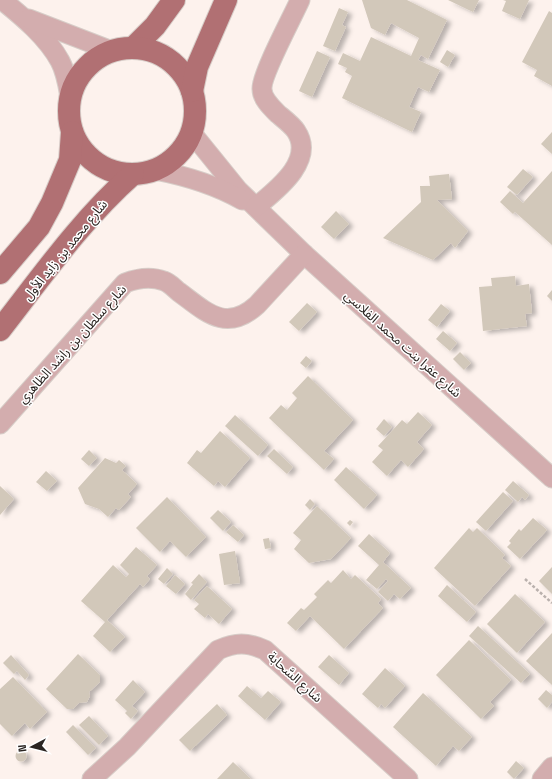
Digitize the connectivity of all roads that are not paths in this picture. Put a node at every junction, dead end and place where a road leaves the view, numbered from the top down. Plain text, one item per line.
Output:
1 (2, 0) edge
2 (174, 0) edge
3 (226, 0) edge
4 (300, 0) edge
5 (22, 16) junction
6 (133, 48) junction
7 (112, 51) junction
8 (192, 92) junction
9 (70, 97) junction
10 (72, 132) junction
11 (191, 132) junction
12 (155, 170) junction
13 (133, 174) junction
14 (256, 207) junction
15 (304, 254) junction
16 (0, 273) edge
17 (0, 330) edge
18 (0, 424) edge
19 (552, 478) edge
20 (552, 767) edge
21 (92, 779) edge
22 (408, 779) edge
23 (542, 779) edge

1 - 5 street
2 - 6 main road
3 - 8 main road
4 - 14 street
5 - 7 street
5 - 9 street
6 - 7 main road
6 - 8 main road
7 - 9 main road
8 - 11 main road
9 - 10 main road
10 - 13 main road
10 - 16 main road
11 - 12 main road
11 - 14 street, شارع عفرا بنت محمد الفلاسي
12 - 13 main road
12 - 14 street, شارع عفرا بنت محمد الفلاسي
13 - 17 main road, شارع محمد بن زايد الأول
14 - 15 street, شارع عفرا بنت محمد الفلاسي
15 - 18 street, شارع سلطان بن راشد الظاهري
15 - 19 street, شارع عفرا بنت محمد الفلاسي
20 - 23 street
21 - 22 street, شارع السَّحابة

